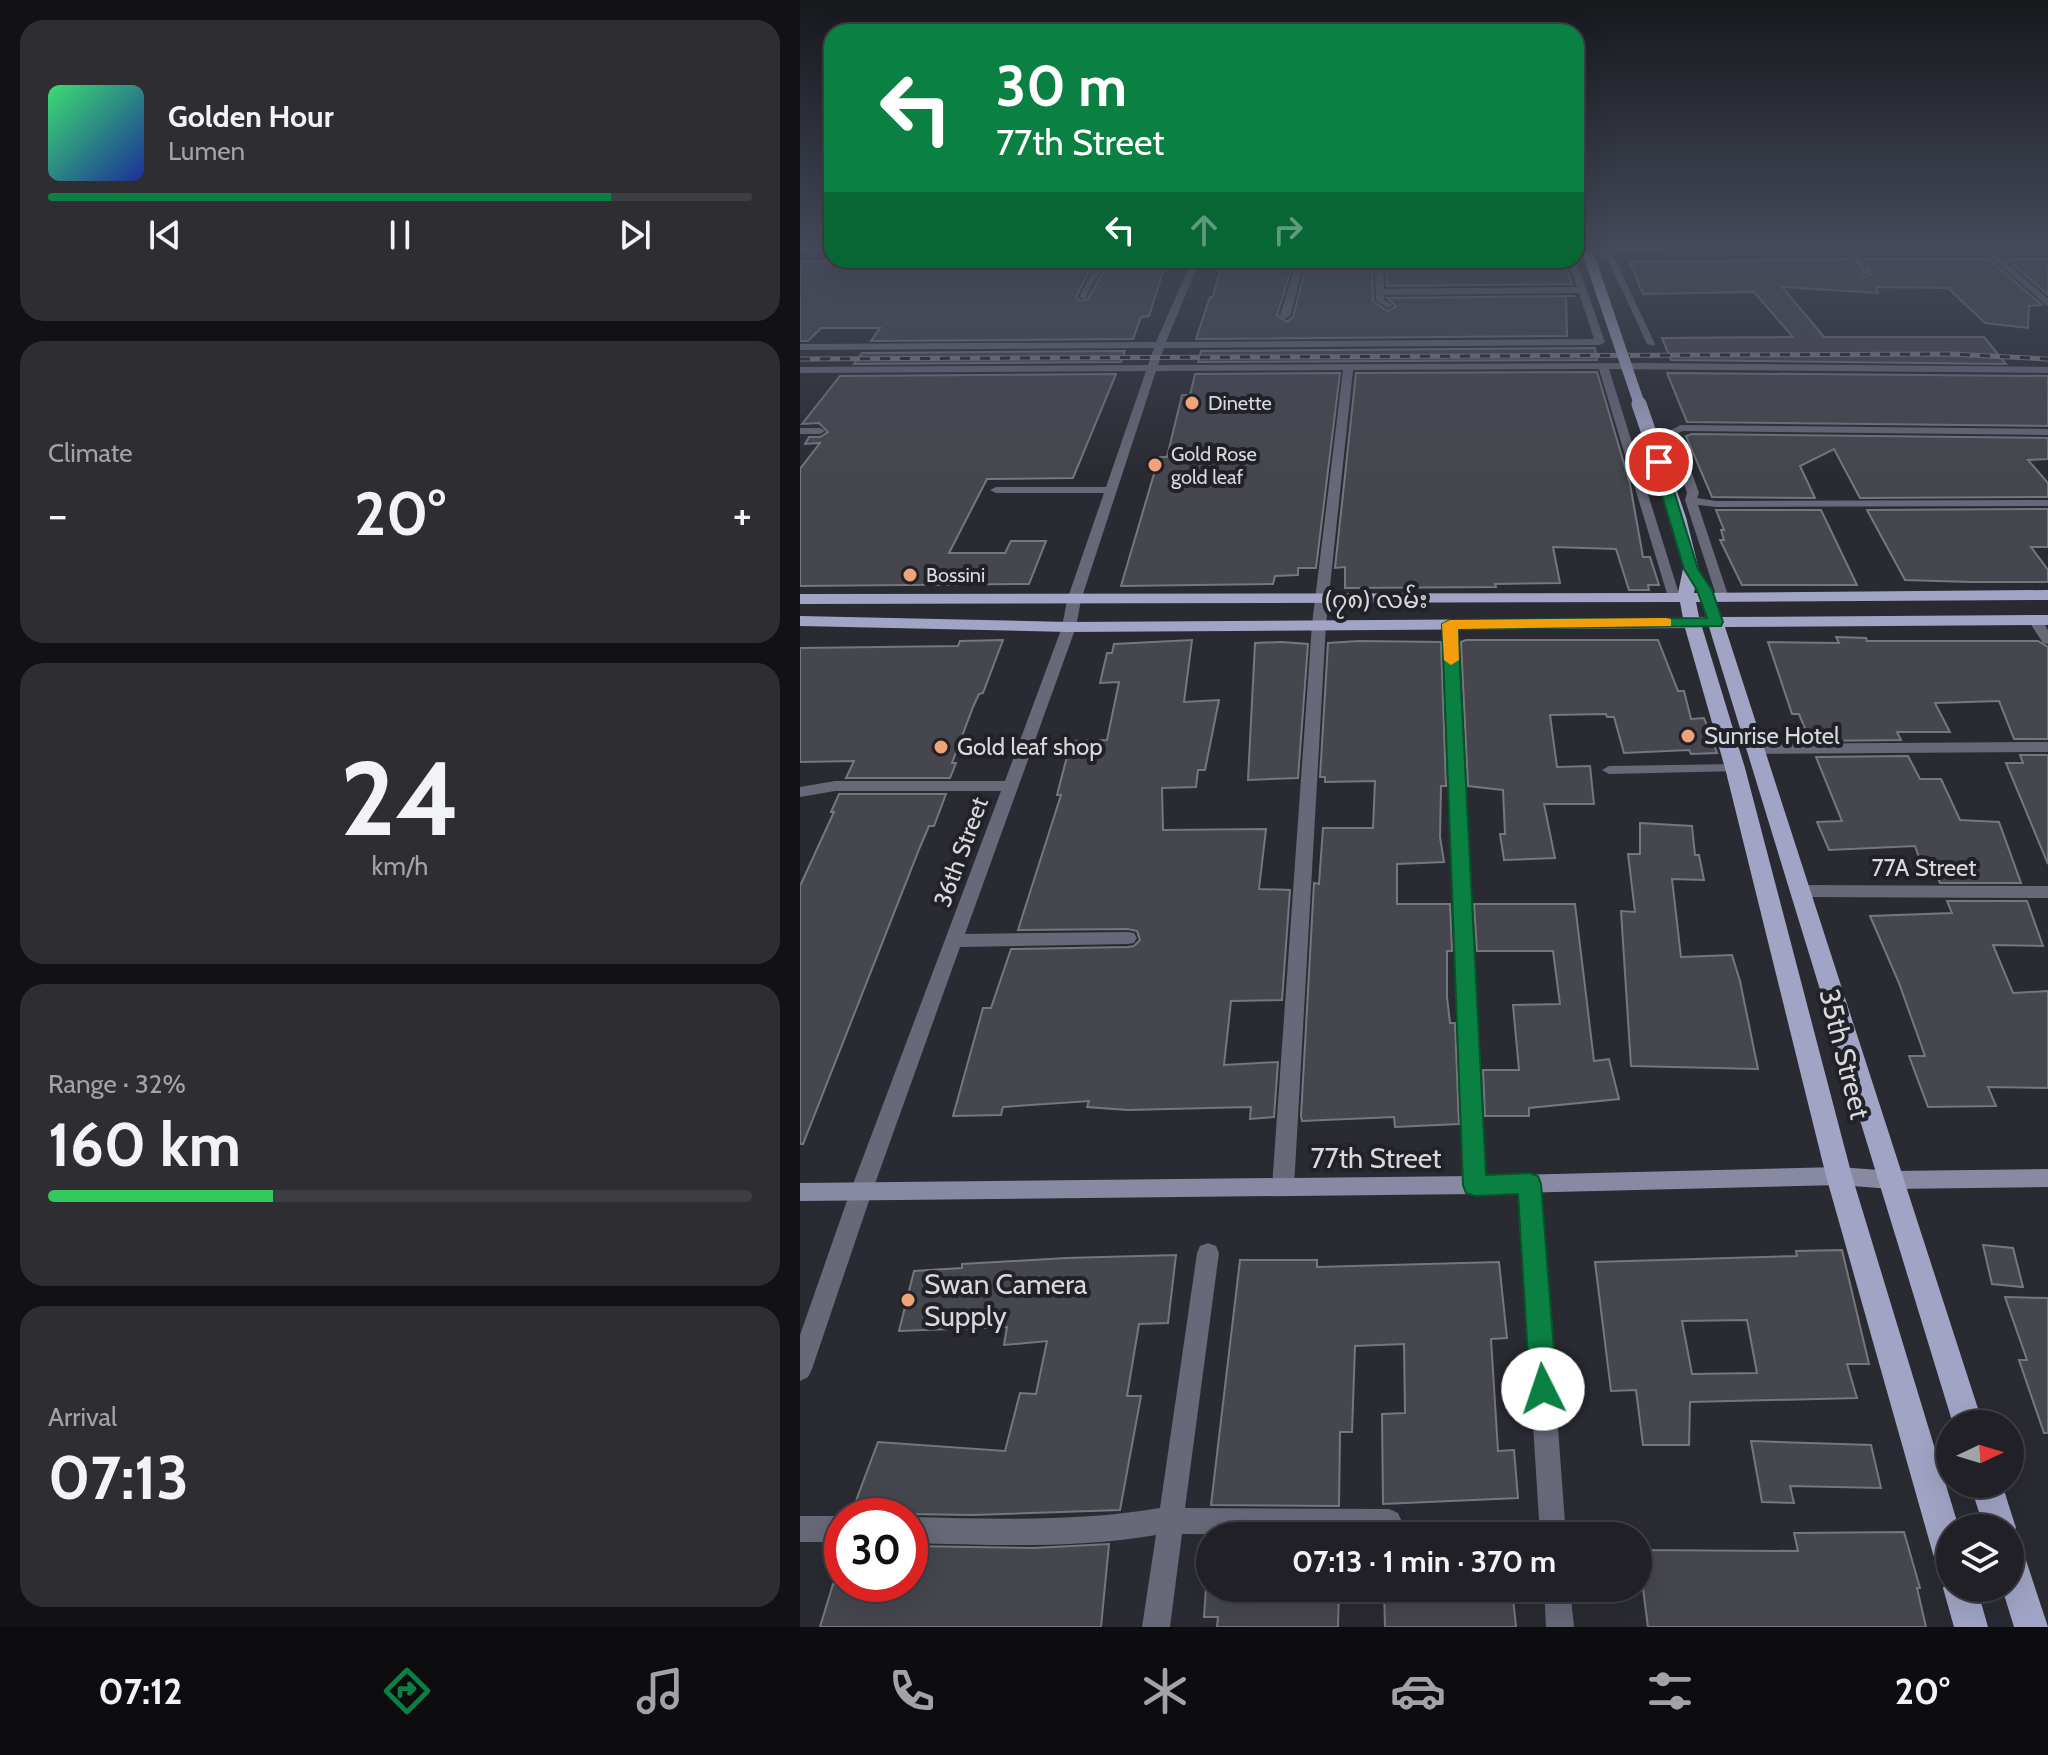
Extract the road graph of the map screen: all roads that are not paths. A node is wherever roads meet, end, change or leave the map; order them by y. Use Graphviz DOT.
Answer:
graph roads {
  1 [pos="1170,322"];
  2 [pos="1593,322"];
  3 [pos="1610,322"];
  4 [pos="1641,322"];
  5 [pos="1651,344"];
  6 [pos="800,347"];
  7 [pos="1159,347"];
  8 [pos="1603,366"];
  9 [pos="1153,368"];
  10 [pos="1348,368"];
  11 [pos="800,370"];
  12 [pos="2048,370"];
  13 [pos="800,431"];
  14 [pos="820,431"];
  15 [pos="2048,432"];
  16 [pos="996,490"];
  17 [pos="1111,490"];
  18 [pos="1691,500"];
  19 [pos="2048,503"];
  20 [pos="1691,569"];
  21 [pos="2048,595"];
  22 [pos="1715,598"];
  23 [pos="800,599"];
  24 [pos="1074,600"];
  25 [pos="1321,600"];
  26 [pos="1692,610"];
  27 [pos="2042,620"];
  28 [pos="800,621"];
  29 [pos="1319,624"];
  30 [pos="1450,624"];
  31 [pos="1069,627"];
  32 [pos="2048,640"];
  33 [pos="2048,747"];
  34 [pos="1754,749"];
  35 [pos="1735,768"];
  36 [pos="1609,770"];
  37 [pos="1011,786"];
  38 [pos="800,792"];
  39 [pos="1800,891"];
  40 [pos="2048,892"];
  41 [pos="1128,938"];
  42 [pos="954,941"];
  43 [pos="1839,1176"];
  44 [pos="2048,1178"];
  45 [pos="1892,1180"];
  46 [pos="1529,1184"];
  47 [pos="1475,1185"];
  48 [pos="1283,1187"];
  49 [pos="800,1192"];
  50 [pos="861,1192"];
  51 [pos="1208,1253"];
  52 [pos="800,1369"];
  53 [pos="1964,1410"];
  54 [pos="1938,1514"];
  55 [pos="1171,1521"];
  56 [pos="1389,1522"];
  57 [pos="1552,1522"];
  58 [pos="800,1529"];
  59 [pos="824,1529"];
  60 [pos="928,1530"];
  61 [pos="1558,1602"];
  62 [pos="1964,1602"];
  63 [pos="2023,1602"];
  64 [pos="1156,1627"];
  65 [pos="1560,1627"];
  66 [pos="1971,1627"];
  67 [pos="2031,1627"];
  1 -- 7 [label="street, 36th Street"];
  2 -- 7 [label="street"];
  3 -- 20 [label="main road, 35th Street, bridge"];
  4 -- 5 [label="lane"];
  6 -- 7 [label="street"];
  7 -- 9 [label="street, 36th Street"];
  8 -- 10 [label="street"];
  8 -- 12 [label="street"];
  8 -- 26 [label="street"];
  9 -- 10 [label="street"];
  9 -- 11 [label="street"];
  9 -- 17 [label="street, 36th Street"];
  10 -- 25 [label="street"];
  13 -- 14 [label="street"];
  15 -- 18 [label="street"];
  16 -- 17 [label="street"];
  17 -- 24 [label="street, 36th Street"];
  18 -- 19 [label="street"];
  18 -- 22 [label="street"];
  20 -- 22 [label="main road, 35th Street"];
  20 -- 26 [label="main road, 35th Street"];
  21 -- 22 [label="main road, (၇၈) လမ်း"];
  22 -- 26 [label="main road, 35th Street"];
  22 -- 26 [label="main road, (၇၈) လမ်း"];
  23 -- 24 [label="main road, (၇၈) လမ်း"];
  24 -- 25 [label="main road, (၇၈) လမ်း"];
  24 -- 31 [label="street, 36th Street"];
  25 -- 26 [label="main road, (၇၈) လမ်း"];
  25 -- 29 [label="street"];
  26 -- 27 [label="main road, (၇၈) လမ်း"];
  26 -- 30 [label="main road, (၇၈) လမ်း"];
  26 -- 34 [label="main road, 35th Street"];
  26 -- 35 [label="main road, 35th Street"];
  27 -- 32 [label="street"];
  28 -- 31 [label="main road, (၇၈) လမ်း"];
  29 -- 30 [label="main road, (၇၈) လမ်း"];
  29 -- 31 [label="main road, (၇၈) လမ်း"];
  29 -- 48 [label="street"];
  30 -- 47 [label="street"];
  31 -- 37 [label="street, 36th Street"];
  33 -- 34 [label="street"];
  34 -- 39 [label="main road, 35th Street"];
  35 -- 36 [label="lane"];
  35 -- 43 [label="main road, 35th Street"];
  37 -- 38 [label="street"];
  37 -- 42 [label="street, 36th Street"];
  39 -- 40 [label="street, 77A Street"];
  39 -- 45 [label="main road, 35th Street"];
  41 -- 42 [label="street"];
  42 -- 50 [label="street, 36th Street"];
  43 -- 45 [label="street, 77th Street"];
  43 -- 46 [label="street, 77th Street"];
  43 -- 54 [label="main road, 35th Street"];
  44 -- 45 [label="street, 77th Street"];
  45 -- 53 [label="main road, 35th Street"];
  46 -- 47 [label="street, 77th Street"];
  46 -- 57 [label="street"];
  47 -- 48 [label="street, 77th Street"];
  48 -- 50 [label="street, 77th Street"];
  49 -- 50 [label="street, 77th Street"];
  50 -- 52 [label="street, 36th Street"];
  51 -- 55 [label="street"];
  55 -- 56 [label="street"];
  55 -- 60 [label="street"];
  55 -- 64 [label="street"];
  58 -- 59 [label="street"];
  61 -- 65 [label="street"];
  62 -- 66 [label="main road"];
  63 -- 67 [label="main road"];
}
